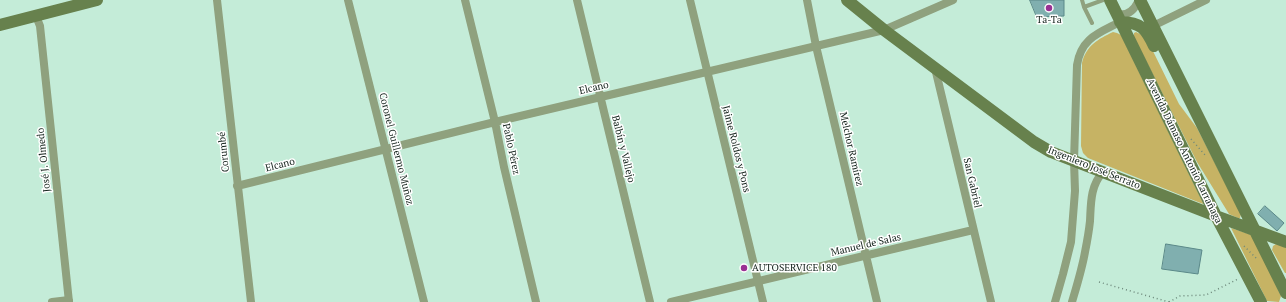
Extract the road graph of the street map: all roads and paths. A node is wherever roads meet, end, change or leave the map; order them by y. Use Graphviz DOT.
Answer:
graph roads {
  1 [pos="97,0"];
  2 [pos="217,0"];
  3 [pos="348,0"];
  4 [pos="464,0"];
  5 [pos="577,0"];
  6 [pos="690,0"];
  7 [pos="807,0"];
  8 [pos="847,0"];
  9 [pos="952,0"];
  10 [pos="1082,0"];
  11 [pos="1103,0"];
  12 [pos="1110,0"];
  13 [pos="1140,0"];
  14 [pos="1206,0"];
  15 [pos="1084,7"];
  16 [pos="36,16"];
  17 [pos="1118,18"];
  18 [pos="1092,23"];
  19 [pos="0,25"];
  20 [pos="1153,26"];
  21 [pos="884,30"];
  22 [pos="816,46"];
  23 [pos="935,68"];
  24 [pos="707,72"];
  25 [pos="601,97"];
  26 [pos="1190,101"];
  27 [pos="495,122"];
  28 [pos="1189,137"];
  29 [pos="386,149"];
  30 [pos="1205,155"];
  31 [pos="1074,161"];
  32 [pos="1103,172"];
  33 [pos="237,186"];
  34 [pos="1216,216"];
  35 [pos="973,230"];
  36 [pos="1255,231"];
  37 [pos="1286,242"];
  38 [pos="1243,243"];
  39 [pos="865,256"];
  40 [pos="1260,263"];
  41 [pos="1247,274"];
  42 [pos="757,282"];
  43 [pos="1099,282"];
  44 [pos="1286,293"];
  45 [pos="69,301"];
  46 [pos="52,302"];
  47 [pos="251,302"];
  48 [pos="424,302"];
  49 [pos="536,302"];
  50 [pos="650,302"];
  51 [pos="671,302"];
  52 [pos="763,302"];
  53 [pos="877,302"];
  54 [pos="991,302"];
  55 [pos="1055,302"];
  56 [pos="1072,302"];
  57 [pos="1169,302"];
  58 [pos="1260,302"];
  1 -- 16 [label="street"];
  2 -- 33 [label="street, Corumbé"];
  3 -- 29 [label="street, Coronel Guillermo Muñoz"];
  4 -- 27 [label="street, Pablo Pérez"];
  5 -- 25 [label="street, Balbín y Vallejo"];
  6 -- 24 [label="street, Jaime Roldos y Pons"];
  7 -- 22 [label="street, Melchor Ramírez"];
  8 -- 21 [label="street, Ingeniero José Serrato"];
  9 -- 21 [label="street, Elcano"];
  10 -- 15 [label="lane"];
  11 -- 15 [label="lane"];
  12 -- 17 [label="street, Avenida Dámaso Antonio Larrañaga"];
  13 -- 17 [label="street"];
  13 -- 20 [label="street"];
  14 -- 20 [label="street"];
  15 -- 18 [label="lane"];
  16 -- 19 [label="street"];
  16 -- 45 [label="street, José J. Olmedo"];
  17 -- 26 [label="street"];
  17 -- 31 [label="street"];
  17 -- 34 [label="street, Avenida Dámaso Antonio Larrañaga"];
  20 -- 26 [label="street"];
  21 -- 22 [label="street, Elcano"];
  21 -- 23 [label="street, Ingeniero José Serrato"];
  22 -- 24 [label="street, Elcano"];
  22 -- 39 [label="street, Melchor Ramírez"];
  23 -- 31 [label="street, Ingeniero José Serrato"];
  23 -- 35 [label="street, San Gabriel"];
  24 -- 25 [label="street, Elcano"];
  24 -- 42 [label="street, Jaime Roldos y Pons"];
  25 -- 27 [label="street, Elcano"];
  25 -- 50 [label="street, Balbín y Vallejo"];
  26 -- 36 [label="street"];
  27 -- 29 [label="street, Elcano"];
  27 -- 49 [label="street, Pablo Pérez"];
  28 -- 30 [label="path"];
  29 -- 33 [label="street, Elcano"];
  29 -- 48 [label="street, Coronel Guillermo Muñoz"];
  31 -- 32 [label="street, Ingeniero José Serrato"];
  31 -- 55 [label="street"];
  32 -- 34 [label="street, Ingeniero José Serrato"];
  32 -- 56 [label="street"];
  33 -- 47 [label="street, Corumbé"];
  34 -- 36 [label="street, Ingeniero José Serrato"];
  34 -- 41 [label="street, Avenida Dámaso Antonio Larrañaga"];
  35 -- 39 [label="street, Manuel de Salas"];
  35 -- 54 [label="street, San Gabriel"];
  36 -- 37 [label="street, Ingeniero José Serrato"];
  36 -- 44 [label="street"];
  38 -- 40 [label="path"];
  39 -- 42 [label="street, Manuel de Salas"];
  39 -- 53 [label="street, Melchor Ramírez"];
  41 -- 57 [label="path"];
  41 -- 58 [label="street, Avenida Dámaso Antonio Larrañaga"];
  42 -- 51 [label="street, Manuel de Salas"];
  42 -- 52 [label="street, Jaime Roldos y Pons"];
  43 -- 57 [label="path"];
  45 -- 46 [label="street"];
}
